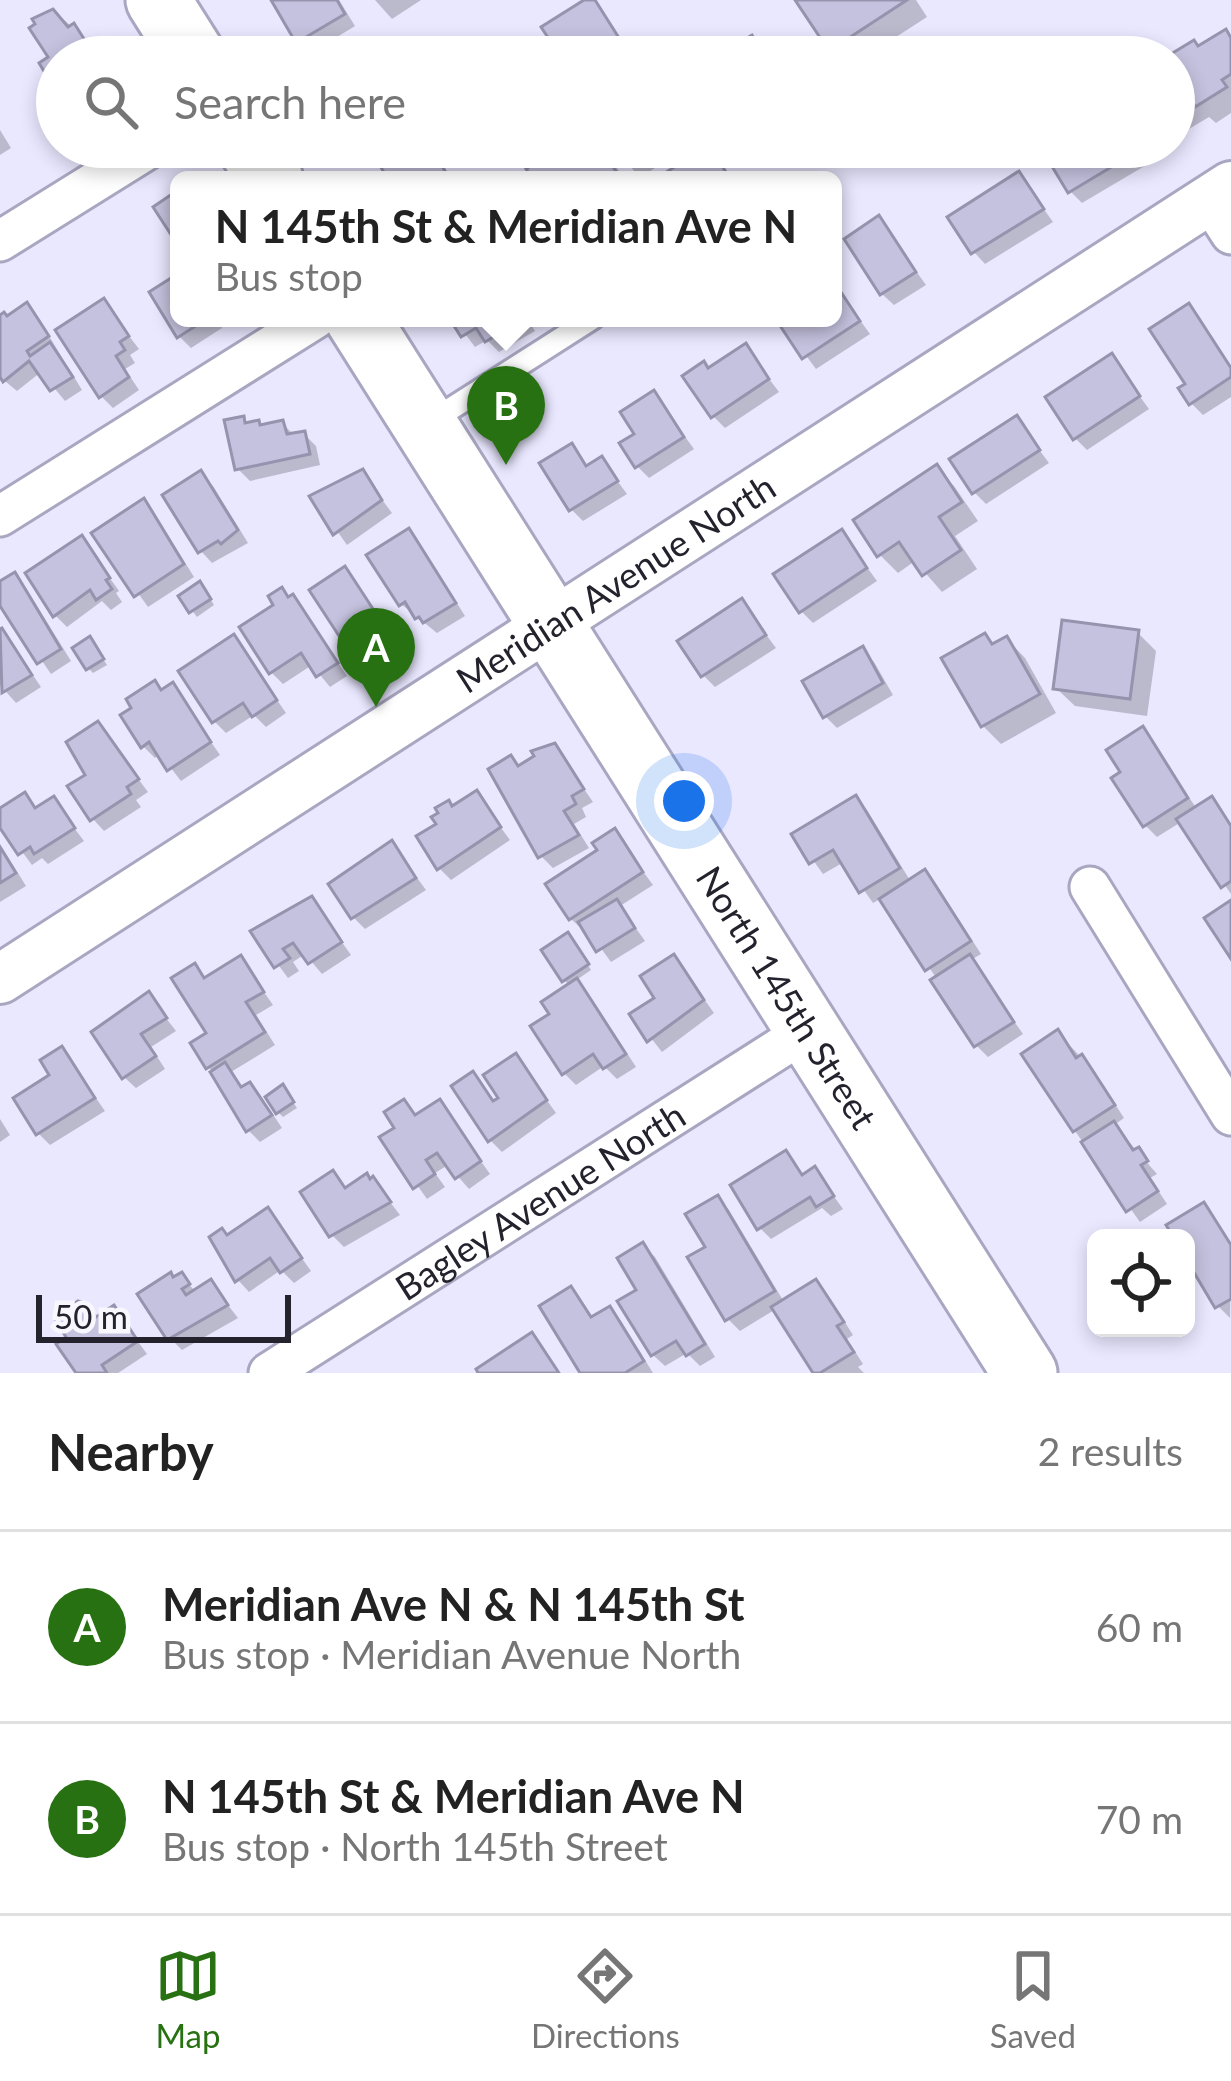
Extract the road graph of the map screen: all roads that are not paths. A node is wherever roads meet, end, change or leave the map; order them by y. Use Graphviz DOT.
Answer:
graph roads {
  1 [pos="158,0"];
  2 [pos="181,36"];
  3 [pos="117,168"];
  4 [pos="1224,207"];
  5 [pos="0,241"];
  6 [pos="302,327"];
  7 [pos="363,327"];
  8 [pos="579,327"];
  9 [pos="424,426"];
  10 [pos="0,516"];
  11 [pos="549,626"];
  12 [pos="1090,887"];
  13 [pos="0,979"];
  14 [pos="808,1030"];
  15 [pos="1231,1115"];
  16 [pos="269,1373"];
  17 [pos="1024,1373"];
  1 -- 2 [label="main road"];
  3 -- 5 [label="street"];
  4 -- 11 [label="street, Meridian Avenue North"];
  6 -- 10 [label="street"];
  7 -- 9 [label="main road, North 145th Street"];
  8 -- 9 [label="lane"];
  9 -- 11 [label="main road, North 145th Street"];
  11 -- 13 [label="street, Meridian Avenue North"];
  11 -- 14 [label="main road, North 145th Street"];
  12 -- 15 [label="street"];
  14 -- 16 [label="street, Bagley Avenue North"];
  14 -- 17 [label="main road, North 145th Street"];
}
